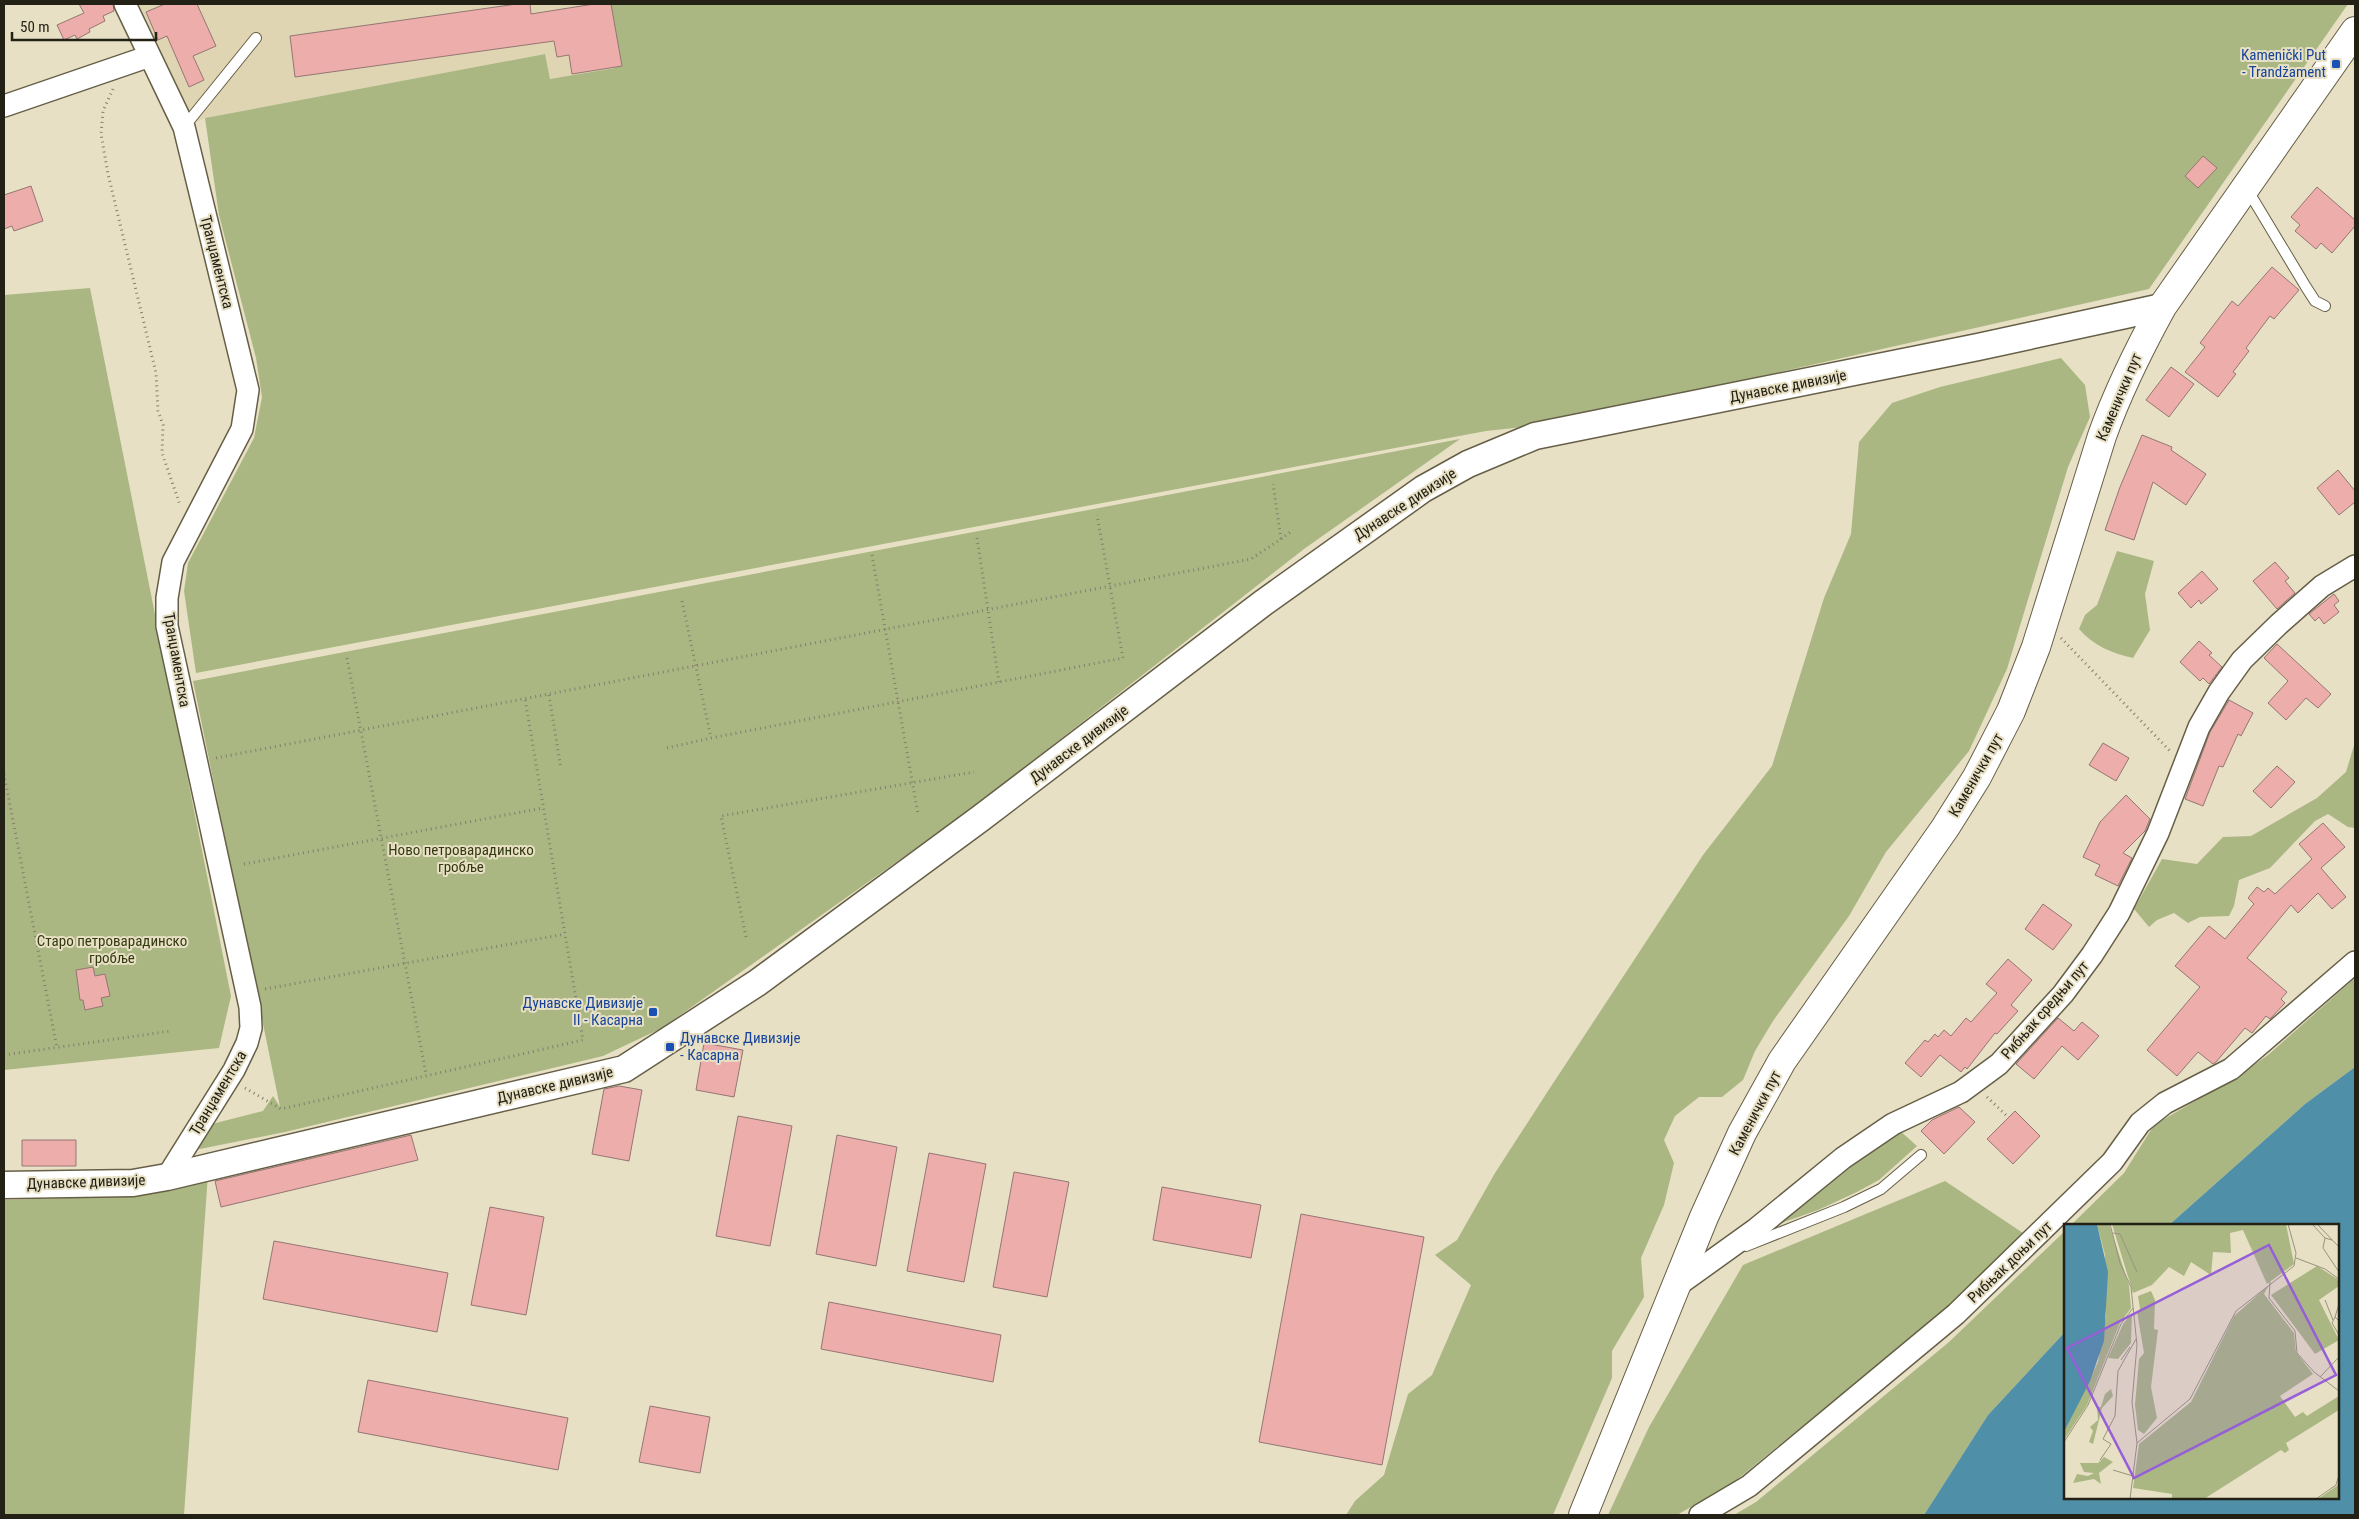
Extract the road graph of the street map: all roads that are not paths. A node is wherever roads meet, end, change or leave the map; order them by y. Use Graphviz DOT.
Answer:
graph roads {
  1 [pos="125,4"];
  2 [pos="2355,31"];
  3 [pos="256,38"];
  4 [pos="150,56"];
  5 [pos="4,106"];
  6 [pos="184,127"];
  7 [pos="2246,186"];
  8 [pos="2325,306"];
  9 [pos="2162,307"];
  10 [pos="2355,566"];
  11 [pos="2355,962"];
  12 [pos="1921,1155"];
  13 [pos="167,1177"];
  14 [pos="4,1185"];
  15 [pos="1720,1256"];
  16 [pos="1678,1285"];
  17 [pos="1583,1515"];
  18 [pos="1700,1515"];
  1 -- 4 [label="street, Транџаментска"];
  2 -- 7 [label="main road, Каменички пут"];
  3 -- 6 [label="lane"];
  4 -- 5 [label="street"];
  4 -- 6 [label="street, Транџаментска"];
  6 -- 13 [label="street, Транџаментска"];
  7 -- 8 [label="lane"];
  7 -- 9 [label="main road, Каменички пут"];
  9 -- 13 [label="street, Дунавске дивизије"];
  9 -- 16 [label="main road, Каменички пут"];
  10 -- 15 [label="street, Рибњак средњи пут"];
  11 -- 18 [label="street, Рибњак доњи пут"];
  12 -- 15 [label="lane"];
  13 -- 14 [label="street, Дунавске дивизије"];
  15 -- 16 [label="street, Рибњак средњи пут"];
  16 -- 17 [label="main road, Каменички пут"];
}
